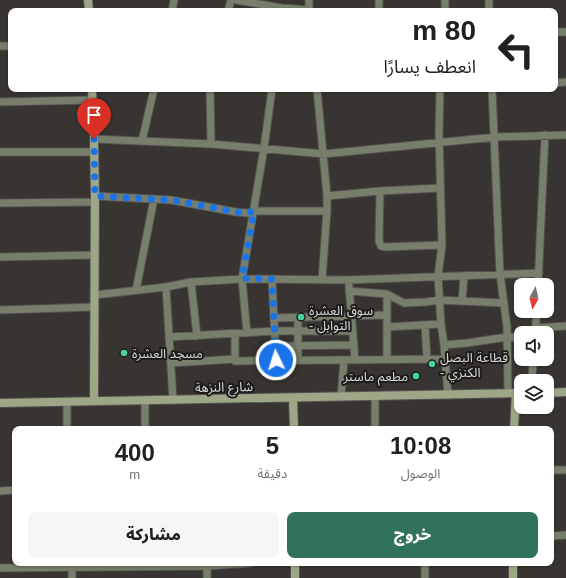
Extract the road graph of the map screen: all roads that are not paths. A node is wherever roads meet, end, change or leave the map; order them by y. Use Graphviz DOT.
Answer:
graph roads {
  1 [pos="236,0"];
  2 [pos="277,8"];
  3 [pos="92,92"];
  4 [pos="153,92"];
  5 [pos="210,92"];
  6 [pos="272,92"];
  7 [pos="317,92"];
  8 [pos="440,92"];
  9 [pos="492,92"];
  10 [pos="92,100"];
  11 [pos="0,102"];
  12 [pos="545,135"];
  13 [pos="566,135"];
  14 [pos="495,137"];
  15 [pos="94,139"];
  16 [pos="142,141"];
  17 [pos="439,142"];
  18 [pos="211,144"];
  19 [pos="264,148"];
  20 [pos="0,152"];
  21 [pos="94,152"];
  22 [pos="324,154"];
  23 [pos="440,188"];
  24 [pos="380,191"];
  25 [pos="327,196"];
  26 [pos="95,199"];
  27 [pos="154,199"];
  28 [pos="0,203"];
  29 [pos="254,211"];
  30 [pos="327,211"];
  31 [pos="442,245"];
  32 [pos="94,255"];
  33 [pos="0,257"];
  34 [pos="539,273"];
  35 [pos="500,274"];
  36 [pos="438,276"];
  37 [pos="464,276"];
  38 [pos="242,278"];
  39 [pos="539,278"];
  40 [pos="272,279"];
  41 [pos="322,280"];
  42 [pos="348,280"];
  43 [pos="191,282"];
  44 [pos="166,287"];
  45 [pos="136,290"];
  46 [pos="349,290"];
  47 [pos="387,294"];
  48 [pos="95,295"];
  49 [pos="439,300"];
  50 [pos="462,301"];
  51 [pos="504,303"];
  52 [pos="94,307"];
  53 [pos="0,310"];
  54 [pos="387,315"];
  55 [pos="351,316"];
  56 [pos="298,317"];
  57 [pos="274,318"];
  58 [pos="441,324"];
  59 [pos="425,325"];
  60 [pos="387,326"];
  61 [pos="566,326"];
  62 [pos="554,328"];
  63 [pos="275,331"];
  64 [pos="298,331"];
  65 [pos="353,331"];
  66 [pos="247,333"];
  67 [pos="235,334"];
  68 [pos="197,336"];
  69 [pos="169,337"];
  70 [pos="507,337"];
  71 [pos="514,338"];
  72 [pos="354,345"];
  73 [pos="444,345"];
  74 [pos="276,346"];
  75 [pos="298,346"];
  76 [pos="235,359"];
  77 [pos="387,359"];
  78 [pos="427,359"];
  79 [pos="445,359"];
  80 [pos="276,360"];
  81 [pos="298,360"];
  82 [pos="344,360"];
  83 [pos="355,360"];
  84 [pos="171,363"];
  85 [pos="514,386"];
  86 [pos="566,392"];
  87 [pos="514,393"];
  88 [pos="554,393"];
  89 [pos="448,394"];
  90 [pos="375,396"];
  91 [pos="341,397"];
  92 [pos="293,398"];
  93 [pos="145,400"];
  94 [pos="173,400"];
  95 [pos="67,402"];
  96 [pos="94,402"];
  97 [pos="0,403"];
  98 [pos="514,414"];
  99 [pos="67,426"];
  100 [pos="145,426"];
  101 [pos="294,426"];
  102 [pos="375,426"];
  103 [pos="514,426"];
  104 [pos="554,470"];
  105 [pos="566,470"];
  106 [pos="12,490"];
  107 [pos="0,491"];
  108 [pos="566,535"];
  109 [pos="554,536"];
  110 [pos="48,566"];
  111 [pos="72,566"];
  112 [pos="207,566"];
  113 [pos="295,566"];
  114 [pos="425,566"];
  115 [pos="513,566"];
  116 [pos="0,568"];
  117 [pos="72,578"];
  118 [pos="207,578"];
  119 [pos="295,578"];
  120 [pos="425,578"];
  121 [pos="513,578"];
  1 -- 2 [label="street"];
  3 -- 10 [label="street"];
  4 -- 16 [label="street"];
  5 -- 18 [label="street"];
  6 -- 19 [label="street"];
  7 -- 22 [label="street"];
  8 -- 17 [label="street"];
  9 -- 14 [label="street"];
  10 -- 11 [label="street"];
  10 -- 15 [label="street"];
  12 -- 13 [label="street"];
  12 -- 14 [label="street"];
  12 -- 34 [label="street"];
  14 -- 17 [label="street"];
  14 -- 35 [label="street"];
  15 -- 16 [label="street"];
  15 -- 21 [label="street"];
  16 -- 18 [label="street"];
  17 -- 22 [label="street"];
  17 -- 23 [label="street"];
  18 -- 19 [label="street"];
  19 -- 22 [label="street"];
  19 -- 29 [label="street"];
  20 -- 21 [label="street"];
  21 -- 26 [label="street"];
  22 -- 25 [label="street"];
  23 -- 24 [label="street"];
  23 -- 31 [label="street"];
  24 -- 25 [label="street"];
  24 -- 31 [label="street"];
  25 -- 30 [label="street"];
  26 -- 27 [label="street"];
  26 -- 28 [label="street"];
  26 -- 32 [label="street"];
  27 -- 29 [label="street"];
  27 -- 45 [label="street"];
  29 -- 30 [label="street"];
  29 -- 38 [label="street"];
  30 -- 41 [label="street"];
  31 -- 36 [label="street"];
  32 -- 33 [label="street"];
  32 -- 48 [label="street"];
  34 -- 35 [label="street"];
  34 -- 39 [label="street"];
  35 -- 37 [label="street"];
  35 -- 51 [label="street"];
  36 -- 37 [label="street"];
  36 -- 42 [label="street"];
  36 -- 49 [label="street"];
  37 -- 50 [label="street"];
  38 -- 40 [label="street"];
  38 -- 43 [label="street"];
  38 -- 66 [label="street"];
  40 -- 41 [label="street"];
  40 -- 57 [label="street"];
  41 -- 42 [label="street"];
  42 -- 46 [label="street"];
  43 -- 44 [label="street"];
  43 -- 68 [label="street"];
  44 -- 45 [label="street"];
  44 -- 69 [label="street"];
  45 -- 48 [label="street"];
  46 -- 47 [label="street"];
  46 -- 55 [label="street"];
  47 -- 49 [label="street"];
  47 -- 54 [label="street"];
  48 -- 52 [label="street"];
  49 -- 50 [label="street"];
  49 -- 58 [label="street"];
  50 -- 51 [label="street"];
  51 -- 70 [label="street"];
  52 -- 53 [label="street"];
  52 -- 96 [label="street"];
  54 -- 55 [label="street"];
  54 -- 60 [label="street"];
  55 -- 56 [label="street"];
  55 -- 65 [label="street"];
  56 -- 57 [label="street"];
  56 -- 64 [label="street"];
  57 -- 63 [label="street"];
  58 -- 59 [label="street"];
  58 -- 73 [label="street"];
  59 -- 60 [label="street"];
  59 -- 78 [label="street"];
  60 -- 77 [label="street"];
  61 -- 62 [label="street"];
  63 -- 64 [label="street"];
  63 -- 66 [label="street"];
  63 -- 74 [label="street"];
  64 -- 65 [label="street"];
  64 -- 75 [label="street"];
  65 -- 72 [label="street"];
  66 -- 67 [label="street"];
  67 -- 68 [label="street"];
  67 -- 76 [label="street"];
  68 -- 69 [label="street"];
  69 -- 84 [label="street"];
  70 -- 71 [label="street"];
  70 -- 73 [label="street"];
  70 -- 85 [label="street"];
  72 -- 75 [label="street"];
  72 -- 83 [label="street"];
  73 -- 79 [label="street"];
  74 -- 75 [label="street"];
  74 -- 80 [label="street"];
  75 -- 81 [label="street"];
  76 -- 80 [label="street"];
  76 -- 84 [label="street"];
  77 -- 78 [label="street"];
  77 -- 83 [label="street"];
  78 -- 79 [label="street"];
  79 -- 89 [label="street"];
  80 -- 81 [label="street"];
  81 -- 82 [label="street"];
  82 -- 83 [label="street"];
  82 -- 91 [label="street"];
  84 -- 94 [label="street"];
  86 -- 88 [label="street"];
  87 -- 89 [label="street, شارع النزهة"];
  89 -- 90 [label="street, شارع النزهة"];
  90 -- 91 [label="street, شارع النزهة"];
  90 -- 102 [label="street"];
  91 -- 92 [label="street, شارع النزهة"];
  92 -- 94 [label="street, شارع النزهة"];
  92 -- 101 [label="street"];
  93 -- 94 [label="street, شارع النزهة"];
  93 -- 96 [label="street, شارع النزهة"];
  93 -- 100 [label="street"];
  95 -- 96 [label="street, شارع النزهة"];
  95 -- 97 [label="street, شارع النزهة"];
  95 -- 99 [label="street"];
  98 -- 103 [label="street"];
  104 -- 105 [label="street"];
  106 -- 107 [label="street"];
  108 -- 109 [label="street"];
  110 -- 116 [label="street"];
  111 -- 117 [label="street"];
  112 -- 118 [label="street"];
  113 -- 119 [label="street"];
  114 -- 120 [label="street"];
  115 -- 121 [label="street"];
}
